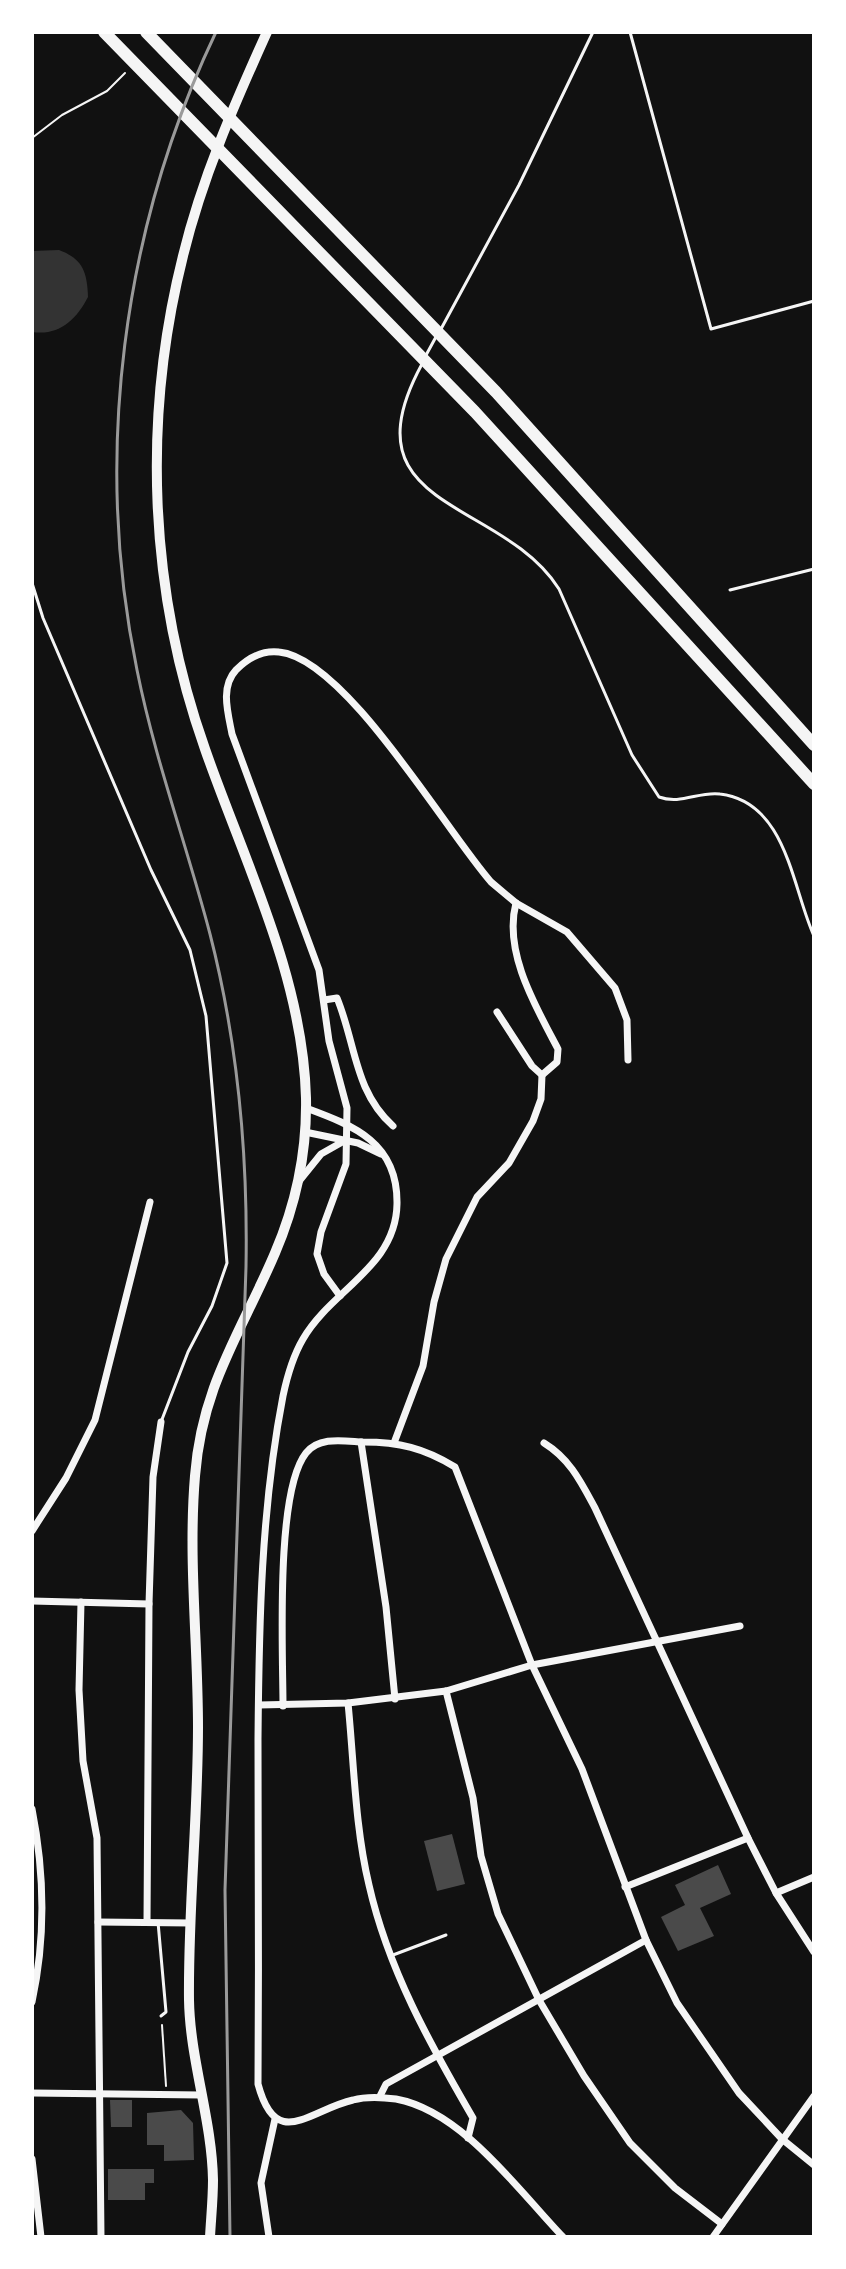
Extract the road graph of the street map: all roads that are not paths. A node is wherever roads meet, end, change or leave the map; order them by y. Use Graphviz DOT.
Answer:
graph roads {
  1 [pos="104,32"];
  2 [pos="146,32"];
  3 [pos="267,32"];
  4 [pos="593,32"];
  5 [pos="630,32"];
  6 [pos="814,301"];
  7 [pos="814,569"];
  8 [pos="32,583"];
  9 [pos="730,590"];
  10 [pos="814,745"];
  11 [pos="814,784"];
  12 [pos="516,903"];
  13 [pos="814,936"];
  14 [pos="324,1000"];
  15 [pos="497,1012"];
  16 [pos="628,1060"];
  17 [pos="542,1075"];
  18 [pos="306,1108"];
  19 [pos="393,1126"];
  20 [pos="305,1132"];
  21 [pos="346,1140"];
  22 [pos="383,1155"];
  23 [pos="298,1182"];
  24 [pos="150,1202"];
  25 [pos="340,1296"];
  26 [pos="161,1422"];
  27 [pos="361,1442"];
  28 [pos="394,1443"];
  29 [pos="544,1443"];
  30 [pos="32,1531"];
  31 [pos="32,1601"];
  32 [pos="81,1602"];
  33 [pos="149,1604"];
  34 [pos="740,1626"];
  35 [pos="656,1643"];
  36 [pos="532,1665"];
  37 [pos="446,1691"];
  38 [pos="395,1699"];
  39 [pos="348,1703"];
  40 [pos="259,1705"];
  41 [pos="283,1706"];
  42 [pos="32,1809"];
  43 [pos="748,1838"];
  44 [pos="814,1877"];
  45 [pos="625,1887"];
  46 [pos="776,1893"];
  47 [pos="98,1922"];
  48 [pos="147,1922"];
  49 [pos="158,1922"];
  50 [pos="191,1923"];
  51 [pos="446,1935"];
  52 [pos="646,1940"];
  53 [pos="814,1952"];
  54 [pos="391,1956"];
  55 [pos="539,2000"];
  56 [pos="32,2002"];
  57 [pos="161,2016"];
  58 [pos="437,2056"];
  59 [pos="100,2092"];
  60 [pos="32,2093"];
  61 [pos="201,2095"];
  62 [pos="380,2096"];
  63 [pos="814,2096"];
  64 [pos="275,2119"];
  65 [pos="468,2138"];
  66 [pos="782,2139"];
  67 [pos="32,2159"];
  68 [pos="814,2165"];
  69 [pos="722,2224"];
  70 [pos="41,2237"];
  71 [pos="101,2237"];
  72 [pos="210,2237"];
  73 [pos="269,2237"];
  74 [pos="563,2237"];
  75 [pos="713,2237"];
  1 -- 11 [label="highway"];
  2 -- 10 [label="highway"];
  3 -- 18 [label="main road"];
  4 -- 13 [label="lane"];
  5 -- 6 [label="lane"];
  7 -- 9 [label="lane"];
  8 -- 26 [label="lane"];
  12 -- 14 [label="street"];
  12 -- 16 [label="street"];
  12 -- 17 [label="street"];
  14 -- 19 [label="street"];
  14 -- 25 [label="street"];
  15 -- 17 [label="street"];
  17 -- 28 [label="street"];
  18 -- 20 [label="main road"];
  18 -- 22 [label="street"];
  20 -- 21 [label="street"];
  20 -- 23 [label="main road"];
  21 -- 22 [label="street"];
  21 -- 23 [label="street"];
  22 -- 25 [label="street"];
  23 -- 50 [label="main road"];
  24 -- 30 [label="street"];
  25 -- 40 [label="street"];
  26 -- 33 [label="street"];
  27 -- 28 [label="street"];
  27 -- 38 [label="street"];
  27 -- 41 [label="street"];
  28 -- 36 [label="street"];
  29 -- 35 [label="street"];
  31 -- 32 [label="street"];
  32 -- 33 [label="street"];
  32 -- 47 [label="street"];
  33 -- 48 [label="street"];
  34 -- 35 [label="street"];
  35 -- 36 [label="street"];
  35 -- 43 [label="street"];
  36 -- 37 [label="street"];
  36 -- 45 [label="street"];
  37 -- 38 [label="street"];
  37 -- 55 [label="street"];
  38 -- 39 [label="street"];
  39 -- 41 [label="street"];
  39 -- 54 [label="street"];
  40 -- 41 [label="street"];
  40 -- 64 [label="street"];
  42 -- 56 [label="street"];
  43 -- 45 [label="street"];
  43 -- 46 [label="street"];
  44 -- 46 [label="street"];
  45 -- 52 [label="street"];
  46 -- 53 [label="street"];
  47 -- 48 [label="street"];
  47 -- 59 [label="street"];
  48 -- 49 [label="street"];
  49 -- 50 [label="street"];
  49 -- 57 [label="lane"];
  50 -- 61 [label="main road"];
  51 -- 54 [label="lane"];
  52 -- 55 [label="street"];
  52 -- 66 [label="street"];
  54 -- 58 [label="street"];
  55 -- 58 [label="street"];
  55 -- 69 [label="street"];
  58 -- 62 [label="street"];
  58 -- 65 [label="street"];
  59 -- 60 [label="street"];
  59 -- 61 [label="street"];
  59 -- 71 [label="street"];
  61 -- 72 [label="main road"];
  62 -- 64 [label="street"];
  62 -- 65 [label="street"];
  63 -- 66 [label="street"];
  64 -- 73 [label="street"];
  65 -- 74 [label="street"];
  66 -- 68 [label="street"];
  66 -- 69 [label="street"];
  67 -- 70 [label="street"];
  69 -- 75 [label="street"];
}
